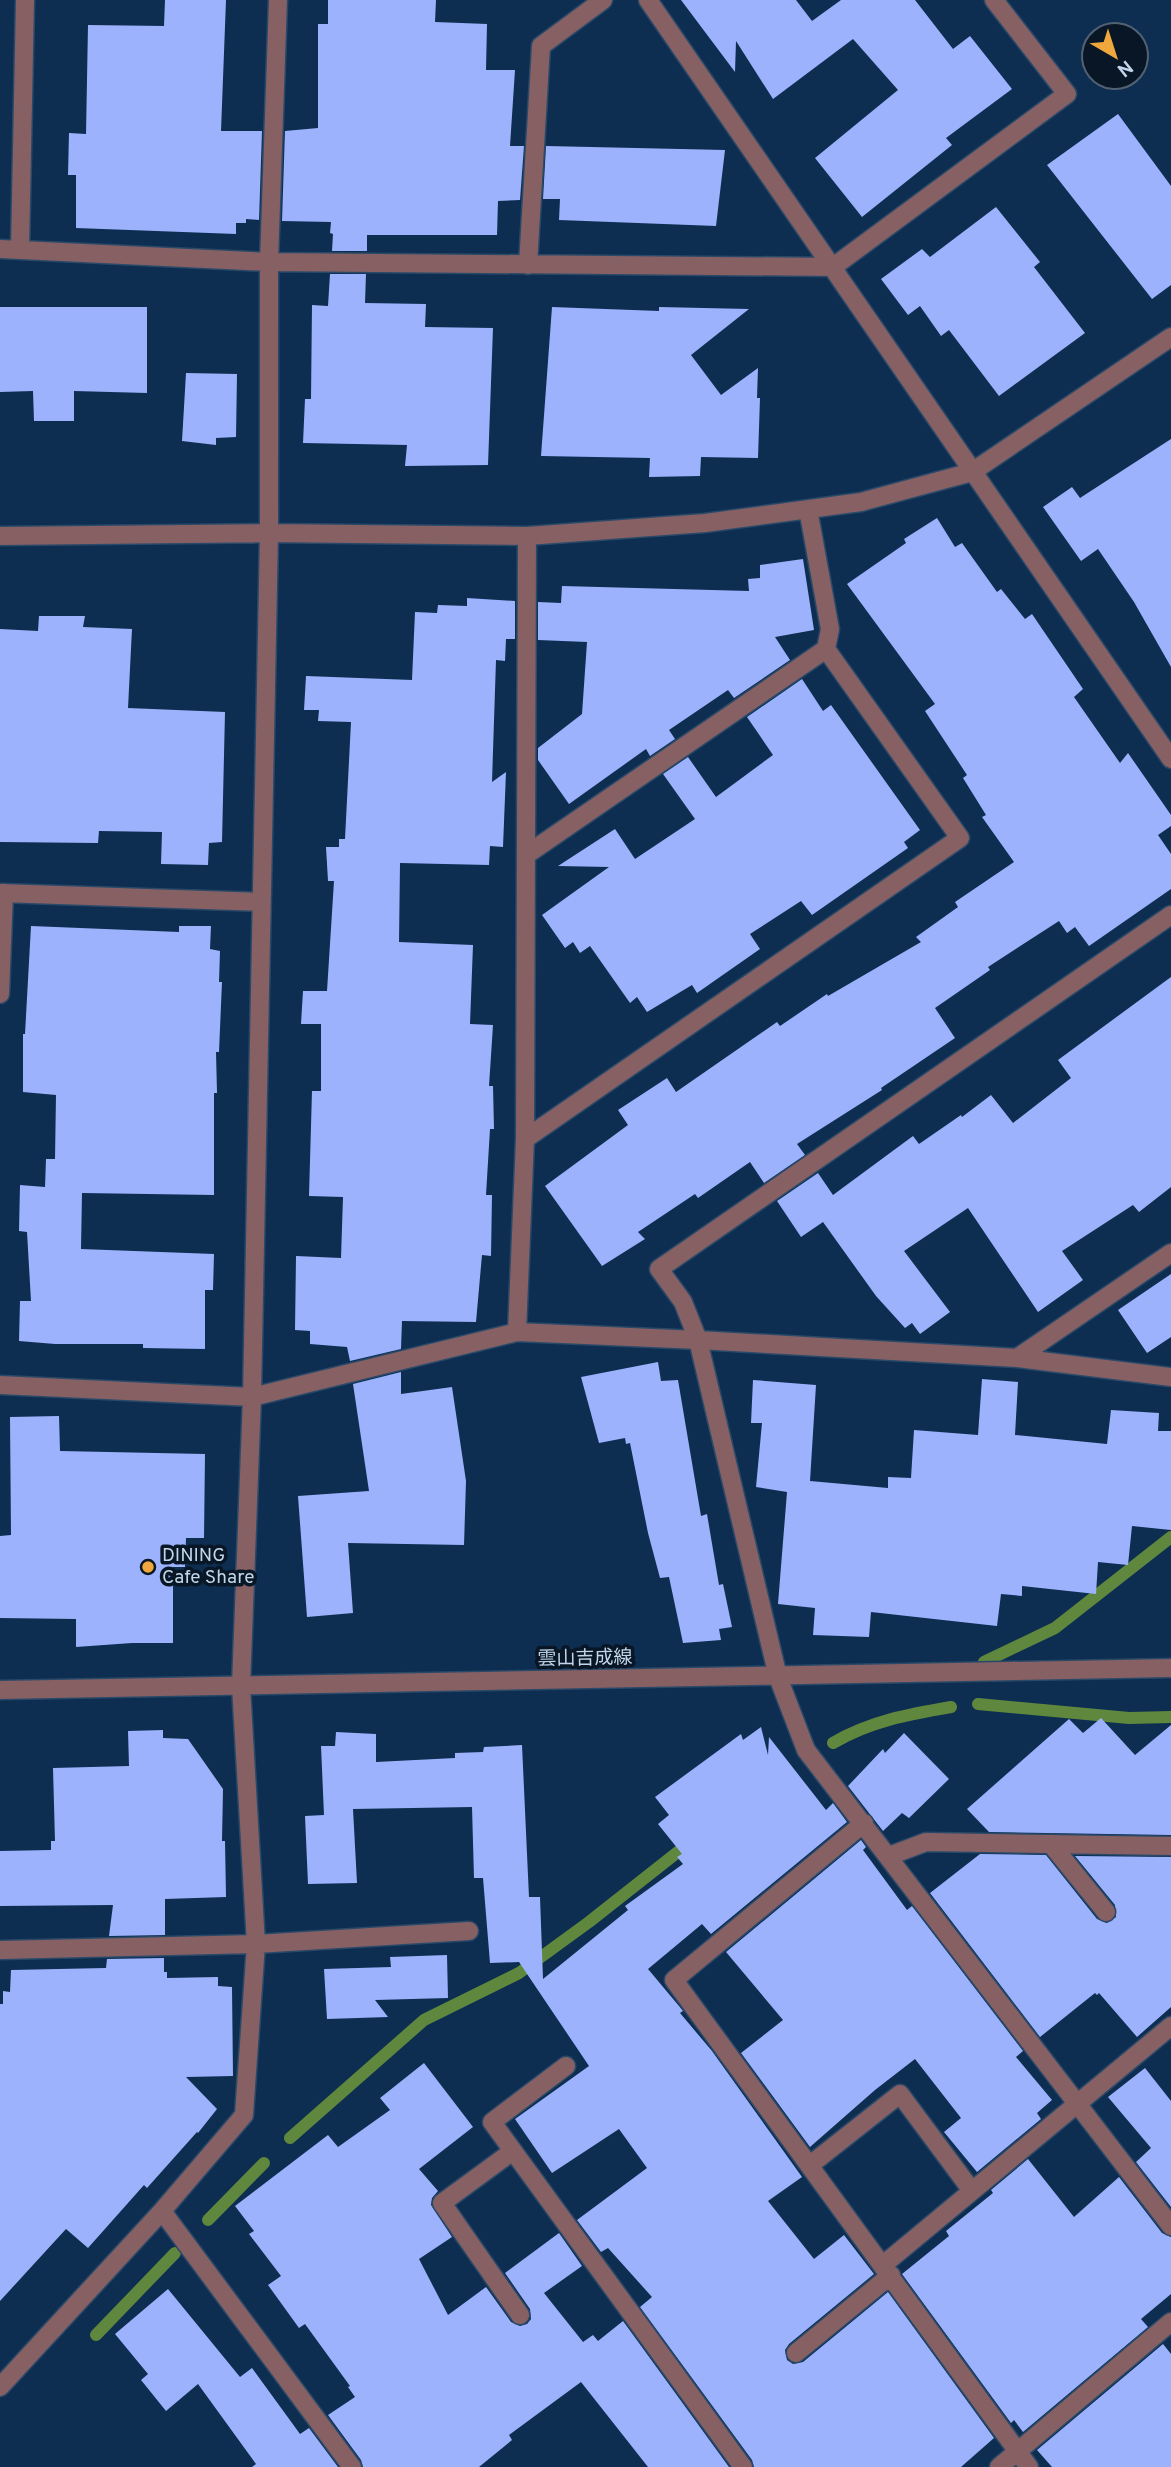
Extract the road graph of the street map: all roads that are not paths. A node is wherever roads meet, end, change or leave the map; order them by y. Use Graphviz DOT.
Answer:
graph roads {
  1 [pos="25,0"];
  2 [pos="278,0"];
  3 [pos="603,0"];
  4 [pos="648,0"];
  5 [pos="994,0"];
  6 [pos="0,249"];
  7 [pos="20,250"];
  8 [pos="269,262"];
  9 [pos="528,265"];
  10 [pos="833,267"];
  11 [pos="1171,337"];
  12 [pos="972,472"];
  13 [pos="808,509"];
  14 [pos="269,533"];
  15 [pos="0,536"];
  16 [pos="527,536"];
  17 [pos="826,649"];
  18 [pos="1171,759"];
  19 [pos="526,855"];
  20 [pos="2,893"];
  21 [pos="260,902"];
  22 [pos="1171,915"];
  23 [pos="0,994"];
  24 [pos="525,1139"];
  25 [pos="1171,1253"];
  26 [pos="517,1332"];
  27 [pos="698,1340"];
  28 [pos="1017,1358"];
  29 [pos="1171,1377"];
  30 [pos="0,1385"];
  31 [pos="252,1397"];
  32 [pos="1171,1668"];
  33 [pos="778,1677"];
  34 [pos="241,1686"];
  35 [pos="0,1690"];
  36 [pos="864,1823"];
  37 [pos="1051,1844"];
  38 [pos="1171,1846"];
  39 [pos="889,1856"];
  40 [pos="1106,1912"];
  41 [pos="469,1931"];
  42 [pos="256,1944"];
  43 [pos="0,1950"];
  44 [pos="1171,2026"];
  45 [pos="566,2066"];
  46 [pos="1077,2102"];
  47 [pos="513,2151"];
  48 [pos="810,2165"];
  49 [pos="972,2191"];
  50 [pos="162,2211"];
  51 [pos="1171,2226"];
  52 [pos="887,2270"];
  53 [pos="520,2315"];
  54 [pos="1171,2322"];
  55 [pos="796,2353"];
  56 [pos="0,2387"];
  57 [pos="1019,2451"];
  58 [pos="352,2467"];
  59 [pos="743,2467"];
  60 [pos="999,2467"];
  61 [pos="1029,2467"];
  1 -- 7 [label="street"];
  2 -- 8 [label="street"];
  3 -- 9 [label="street"];
  4 -- 10 [label="street"];
  5 -- 10 [label="street"];
  6 -- 7 [label="street"];
  7 -- 8 [label="street"];
  8 -- 9 [label="street"];
  8 -- 14 [label="street"];
  9 -- 10 [label="street"];
  10 -- 12 [label="street"];
  11 -- 12 [label="street"];
  12 -- 13 [label="street"];
  12 -- 18 [label="street"];
  13 -- 16 [label="street"];
  13 -- 17 [label="street"];
  14 -- 15 [label="street"];
  14 -- 16 [label="street"];
  14 -- 21 [label="street"];
  16 -- 19 [label="street"];
  17 -- 19 [label="street"];
  17 -- 24 [label="street"];
  19 -- 24 [label="street"];
  20 -- 21 [label="street"];
  20 -- 23 [label="street"];
  21 -- 31 [label="street"];
  22 -- 27 [label="street"];
  24 -- 26 [label="street"];
  25 -- 28 [label="street"];
  26 -- 27 [label="street"];
  26 -- 31 [label="street"];
  27 -- 28 [label="street"];
  27 -- 33 [label="street"];
  28 -- 29 [label="street"];
  30 -- 31 [label="street"];
  31 -- 34 [label="street"];
  32 -- 33 [label="street, 雲山吉成線"];
  33 -- 34 [label="street, 雲山吉成線"];
  33 -- 36 [label="street"];
  34 -- 35 [label="street, 雲山吉成線"];
  34 -- 42 [label="street"];
  36 -- 39 [label="street"];
  36 -- 48 [label="street"];
  37 -- 38 [label="street"];
  37 -- 39 [label="street"];
  37 -- 40 [label="street"];
  39 -- 46 [label="street"];
  41 -- 42 [label="street"];
  42 -- 43 [label="street"];
  42 -- 50 [label="street"];
  44 -- 46 [label="street"];
  45 -- 47 [label="street"];
  46 -- 49 [label="street"];
  46 -- 51 [label="street"];
  47 -- 53 [label="street"];
  47 -- 59 [label="street"];
  48 -- 49 [label="street"];
  48 -- 52 [label="street"];
  49 -- 52 [label="street"];
  50 -- 56 [label="street"];
  50 -- 58 [label="street"];
  52 -- 55 [label="street"];
  52 -- 57 [label="street"];
  54 -- 57 [label="street"];
  57 -- 60 [label="street"];
  57 -- 61 [label="street"];
}
